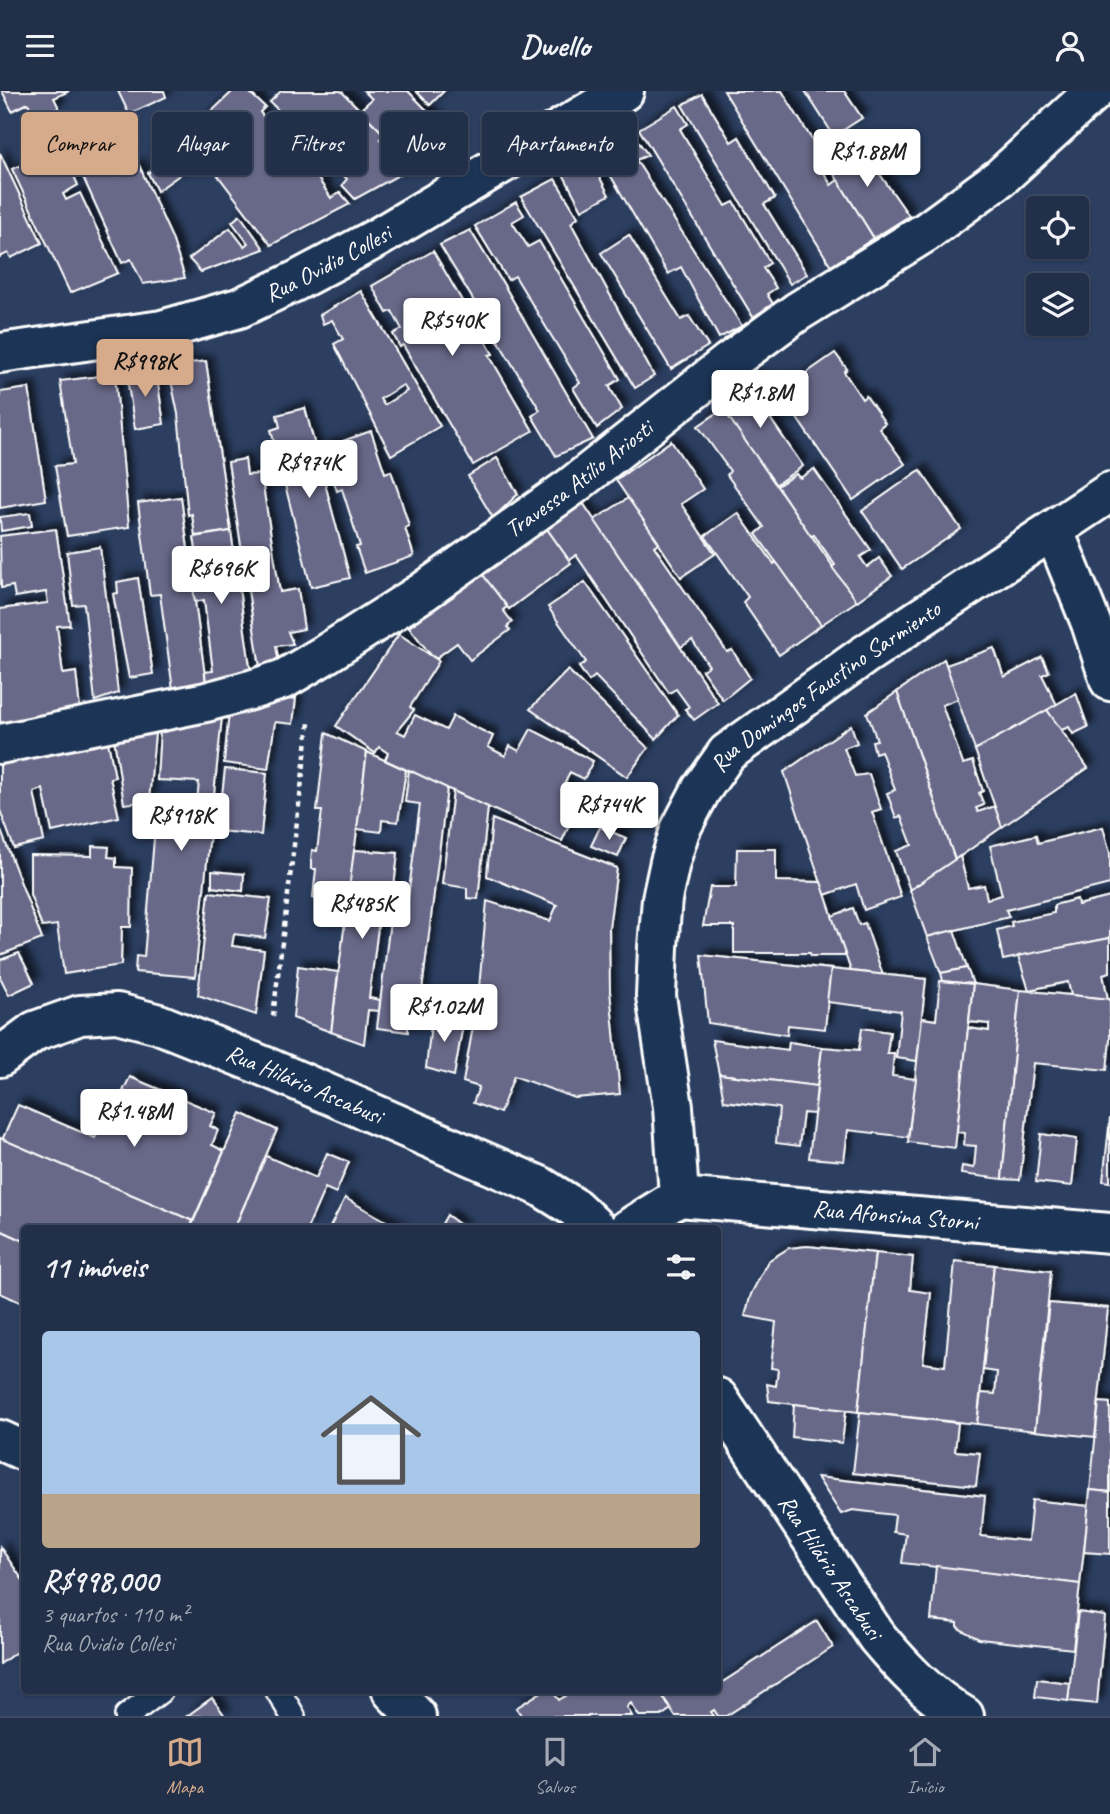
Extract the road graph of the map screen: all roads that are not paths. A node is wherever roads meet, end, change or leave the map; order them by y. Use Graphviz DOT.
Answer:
graph roads {
  1 [pos="624,91"];
  2 [pos="1095,91"];
  3 [pos="0,353"];
  4 [pos="1110,492"];
  5 [pos="1054,531"];
  6 [pos="1110,681"];
  7 [pos="0,744"];
  8 [pos="0,1056"];
  9 [pos="679,1197"];
  10 [pos="593,1225"];
  11 [pos="634,1225"];
  12 [pos="1110,1233"];
  13 [pos="721,1403"];
  14 [pos="0,1440"];
  15 [pos="21,1450"];
  16 [pos="156,1694"];
  17 [pos="280,1694"];
  18 [pos="395,1694"];
  19 [pos="127,1716"];
  20 [pos="293,1716"];
  21 [pos="416,1716"];
  22 [pos="964,1716"];
  1 -- 3 [label="street, Rua Ovidio Collesi"];
  2 -- 7 [label="street, Travessa Atílio Ariosti"];
  4 -- 5 [label="street, Rua Domingos Faustino Sarmiento"];
  5 -- 6 [label="street"];
  5 -- 9 [label="street, Rua Domingos Faustino Sarmiento"];
  8 -- 10 [label="street, Rua Hilário Ascabusi"];
  9 -- 11 [label="street"];
  9 -- 12 [label="street, Rua Afonsina Storni"];
  13 -- 22 [label="street, Rua Hilário Ascabusi"];
  14 -- 15 [label="street"];
  16 -- 19 [label="lane"];
  17 -- 20 [label="lane"];
  18 -- 21 [label="street"];
}
